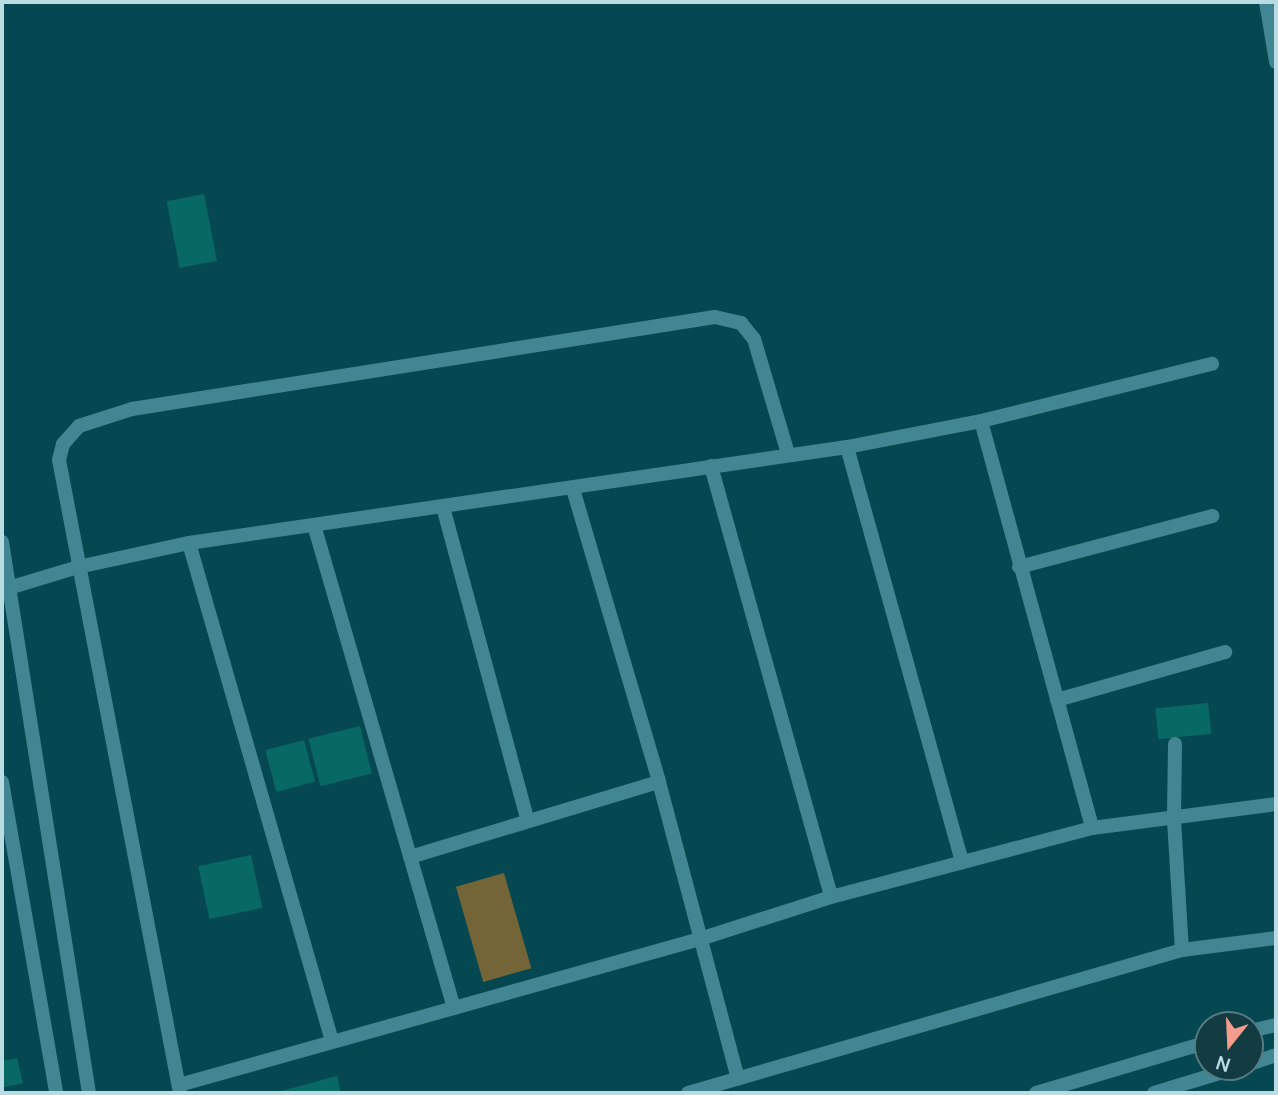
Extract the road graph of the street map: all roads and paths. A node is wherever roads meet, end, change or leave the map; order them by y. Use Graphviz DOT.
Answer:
graph roads {
  1 [pos="1266,2"];
  2 [pos="1276,62"];
  3 [pos="1212,364"];
  4 [pos="981,421"];
  5 [pos="847,447"];
  6 [pos="788,454"];
  7 [pos="711,466"];
  8 [pos="573,489"];
  9 [pos="443,507"];
  10 [pos="1212,516"];
  11 [pos="314,525"];
  12 [pos="2,542"];
  13 [pos="189,543"];
  14 [pos="1019,566"];
  15 [pos="78,567"];
  16 [pos="6,589"];
  17 [pos="1225,653"];
  18 [pos="1057,700"];
  19 [pos="1175,744"];
  20 [pos="2,782"];
  21 [pos="659,782"];
  22 [pos="1276,804"];
  23 [pos="1174,820"];
  24 [pos="528,821"];
  25 [pos="1092,828"];
  26 [pos="410,857"];
  27 [pos="962,862"];
  28 [pos="831,897"];
  29 [pos="1276,938"];
  30 [pos="700,939"];
  31 [pos="1182,950"];
  32 [pos="454,1007"];
  33 [pos="332,1041"];
  34 [pos="1194,1046"];
  35 [pos="738,1079"];
  36 [pos="1194,1081"];
  37 [pos="179,1089"];
  38 [pos="56,1093"];
  39 [pos="89,1093"];
  40 [pos="688,1093"];
  41 [pos="1036,1093"];
  42 [pos="1154,1093"];
  1 -- 2 [label="street"];
  3 -- 4 [label="street"];
  4 -- 5 [label="street"];
  4 -- 14 [label="street"];
  5 -- 6 [label="street"];
  5 -- 27 [label="street"];
  6 -- 7 [label="street"];
  6 -- 15 [label="street"];
  7 -- 8 [label="street"];
  7 -- 28 [label="street"];
  8 -- 9 [label="street"];
  8 -- 21 [label="street"];
  9 -- 11 [label="street"];
  9 -- 24 [label="street"];
  10 -- 14 [label="street"];
  11 -- 13 [label="street"];
  11 -- 26 [label="street"];
  12 -- 16 [label="street"];
  13 -- 15 [label="street"];
  13 -- 33 [label="street"];
  14 -- 18 [label="street"];
  15 -- 16 [label="street"];
  15 -- 37 [label="street"];
  16 -- 39 [label="street"];
  17 -- 18 [label="street"];
  18 -- 25 [label="street"];
  19 -- 23 [label="street"];
  20 -- 38 [label="street"];
  21 -- 24 [label="street"];
  21 -- 30 [label="street"];
  22 -- 23 [label="street"];
  23 -- 25 [label="street"];
  23 -- 31 [label="street"];
  24 -- 26 [label="street"];
  25 -- 27 [label="street"];
  26 -- 32 [label="street"];
  27 -- 28 [label="street"];
  28 -- 30 [label="street"];
  29 -- 31 [label="street"];
  30 -- 32 [label="street"];
  30 -- 35 [label="street"];
  31 -- 35 [label="street"];
  32 -- 33 [label="street"];
  33 -- 37 [label="street"];
  34 -- 41 [label="street"];
  35 -- 40 [label="street"];
  36 -- 42 [label="street"];
}
